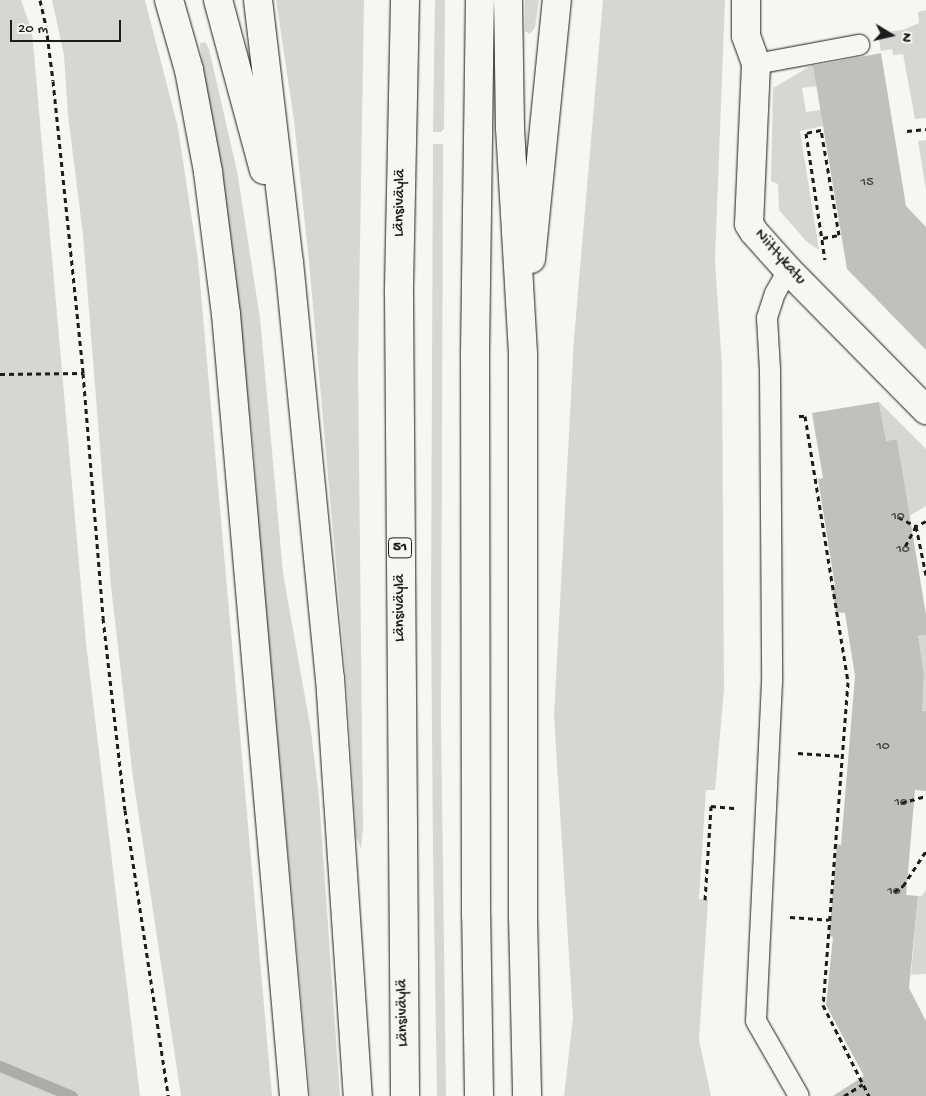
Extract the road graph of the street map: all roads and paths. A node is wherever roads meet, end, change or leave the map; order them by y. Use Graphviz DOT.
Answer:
graph roads {
  1 [pos="40,0"];
  2 [pos="169,0"];
  3 [pos="218,0"];
  4 [pos="258,0"];
  5 [pos="405,0"];
  6 [pos="480,0"];
  7 [pos="508,0"];
  8 [pos="557,0"];
  9 [pos="746,0"];
  10 [pos="859,45"];
  11 [pos="756,64"];
  12 [pos="926,129"];
  13 [pos="907,131"];
  14 [pos="823,238"];
  15 [pos="289,262"];
  16 [pos="795,277"];
  17 [pos="523,355"];
  18 [pos="83,373"];
  19 [pos="0,374"];
  20 [pos="926,410"];
  21 [pos="770,416"];
  22 [pos="898,517"];
  23 [pos="926,521"];
  24 [pos="916,526"];
  25 [pos="903,550"];
  26 [pos="926,575"];
  27 [pos="769,751"];
  28 [pos="842,756"];
  29 [pos="926,796"];
  30 [pos="901,803"];
  31 [pos="710,806"];
  32 [pos="926,851"];
  33 [pos="894,892"];
  34 [pos="704,900"];
  35 [pos="761,914"];
  36 [pos="829,920"];
  37 [pos="863,1084"];
  38 [pos="797,1095"];
  39 [pos="168,1096"];
  40 [pos="294,1096"];
  41 [pos="358,1096"];
  42 [pos="406,1096"];
  43 [pos="479,1096"];
  44 [pos="527,1096"];
  45 [pos="844,1096"];
  46 [pos="869,1096"];
  1 -- 18 [label="path"];
  2 -- 40 [label="main road"];
  3 -- 15 [label="main road"];
  4 -- 15 [label="main road"];
  5 -- 42 [label="main road, Länsiväylä / 51"];
  6 -- 43 [label="main road"];
  7 -- 17 [label="main road"];
  8 -- 17 [label="main road"];
  9 -- 11 [label="main road, Niittykatu"];
  10 -- 11 [label="lane"];
  11 -- 16 [label="main road, Niittykatu"];
  12 -- 13 [label="path"];
  14 -- 14 [label="path"];
  14 -- 16 [label="path"];
  15 -- 41 [label="main road"];
  16 -- 20 [label="main road, Niittykatu"];
  16 -- 21 [label="lane"];
  17 -- 44 [label="main road"];
  18 -- 19 [label="path"];
  18 -- 39 [label="path"];
  21 -- 27 [label="lane"];
  21 -- 28 [label="path"];
  22 -- 24 [label="path"];
  23 -- 24 [label="path"];
  24 -- 25 [label="path"];
  24 -- 26 [label="path"];
  27 -- 28 [label="path"];
  27 -- 35 [label="lane"];
  28 -- 36 [label="path"];
  29 -- 30 [label="path"];
  31 -- 34 [label="path"];
  32 -- 33 [label="path"];
  35 -- 36 [label="path"];
  35 -- 38 [label="lane"];
  36 -- 37 [label="path"];
  37 -- 45 [label="path"];
  37 -- 46 [label="path"];
}
